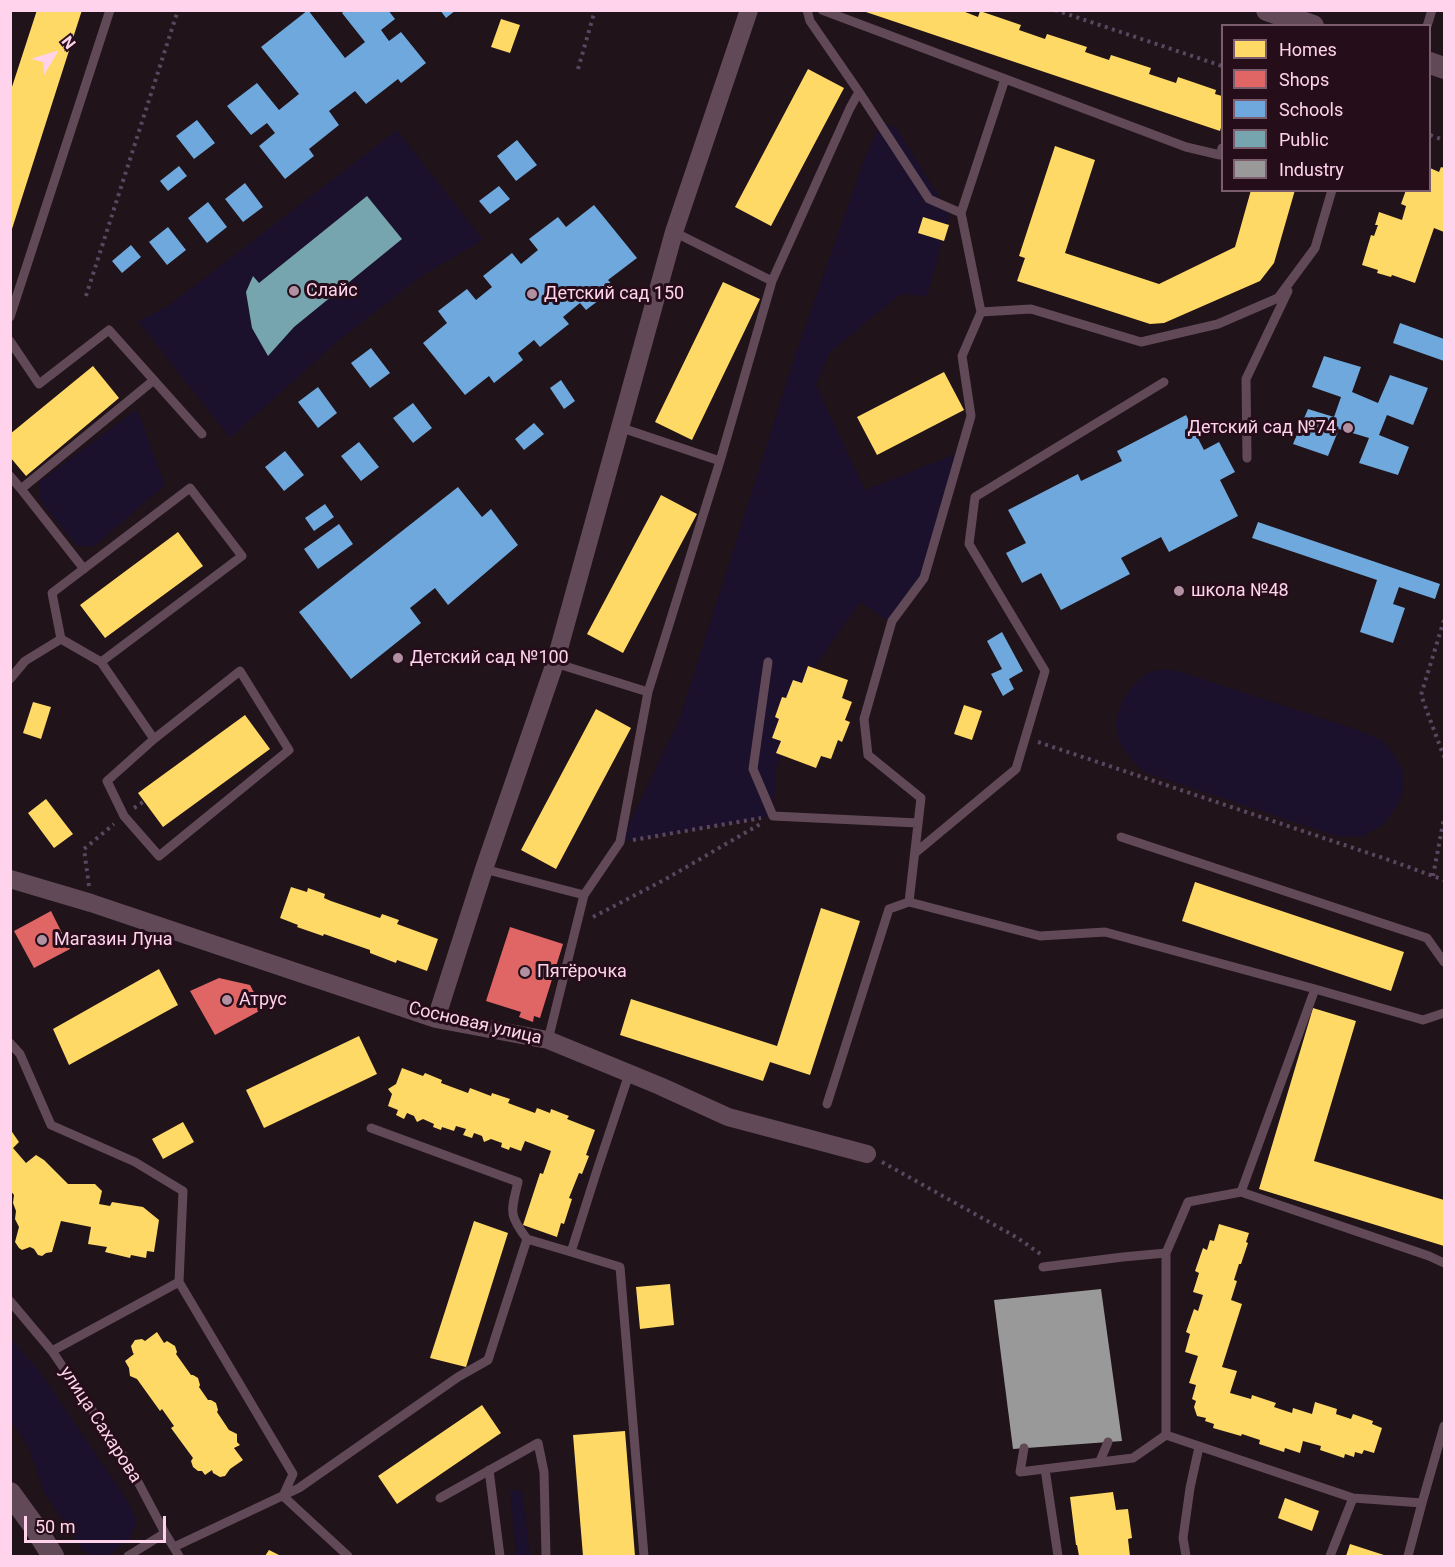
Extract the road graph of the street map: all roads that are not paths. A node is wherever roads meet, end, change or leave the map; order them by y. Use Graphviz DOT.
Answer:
graph roads {
  1 [pos="110,10"];
  2 [pos="807,10"];
  3 [pos="822,10"];
  4 [pos="749,11"];
  5 [pos="1267,13"];
  6 [pos="1306,24"];
  7 [pos="1005,79"];
  8 [pos="860,92"];
  9 [pos="1221,152"];
  10 [pos="1331,192"];
  11 [pos="961,213"];
  12 [pos="674,232"];
  13 [pos="1298,270"];
  14 [pos="772,281"];
  15 [pos="981,312"];
  16 [pos="10,317"];
  17 [pos="10,341"];
  18 [pos="154,380"];
  19 [pos="1164,382"];
  20 [pos="619,427"];
  21 [pos="202,434"];
  22 [pos="1247,458"];
  23 [pos="720,460"];
  24 [pos="10,476"];
  25 [pos="21,489"];
  26 [pos="84,569"];
  27 [pos="61,639"];
  28 [pos="101,662"];
  29 [pos="768,662"];
  30 [pos="555,663"];
  31 [pos="10,679"];
  32 [pos="648,692"];
  33 [pos="154,739"];
  34 [pos="918,823"];
  35 [pos="1121,837"];
  36 [pos="915,853"];
  37 [pos="484,869"];
  38 [pos="10,879"];
  39 [pos="584,895"];
  40 [pos="909,902"];
  41 [pos="1444,962"];
  42 [pos="1315,989"];
  43 [pos="1444,1013"];
  44 [pos="436,1019"];
  45 [pos="548,1040"];
  46 [pos="10,1043"];
  47 [pos="629,1074"];
  48 [pos="827,1104"];
  49 [pos="371,1128"];
  50 [pos="867,1154"];
  51 [pos="1241,1192"];
  52 [pos="527,1239"];
  53 [pos="572,1252"];
  54 [pos="1166,1253"];
  55 [pos="1444,1263"];
  56 [pos="1043,1267"];
  57 [pos="179,1282"];
  58 [pos="10,1301"];
  59 [pos="52,1351"];
  60 [pos="1444,1426"];
  61 [pos="1166,1435"];
  62 [pos="1108,1442"];
  63 [pos="1199,1447"];
  64 [pos="1024,1448"];
  65 [pos="1100,1461"];
  66 [pos="1045,1469"];
  67 [pos="489,1470"];
  68 [pos="10,1493"];
  69 [pos="283,1496"];
  70 [pos="440,1498"];
  71 [pos="1353,1498"];
  72 [pos="1422,1503"];
  73 [pos="165,1533"];
  74 [pos="174,1547"];
  75 [pos="53,1557"];
  76 [pos="128,1557"];
  77 [pos="179,1557"];
  78 [pos="348,1557"];
  79 [pos="500,1557"];
  80 [pos="546,1557"];
  81 [pos="644,1557"];
  82 [pos="1058,1557"];
  83 [pos="1186,1557"];
  84 [pos="1330,1557"];
  85 [pos="1408,1557"];
  1 -- 16 [label="lane"];
  2 -- 8 [label="lane"];
  3 -- 7 [label="lane"];
  4 -- 12 [label="street"];
  5 -- 6 [label="street"];
  7 -- 9 [label="lane"];
  7 -- 11 [label="lane"];
  8 -- 11 [label="lane"];
  8 -- 14 [label="lane"];
  10 -- 13 [label="lane"];
  11 -- 15 [label="lane"];
  12 -- 14 [label="lane"];
  12 -- 20 [label="street"];
  13 -- 15 [label="lane"];
  13 -- 22 [label="lane"];
  14 -- 23 [label="lane"];
  15 -- 34 [label="lane"];
  17 -- 18 [label="lane"];
  18 -- 21 [label="lane"];
  18 -- 25 [label="lane"];
  19 -- 36 [label="lane"];
  20 -- 23 [label="lane"];
  20 -- 30 [label="street"];
  23 -- 32 [label="lane"];
  24 -- 25 [label="lane"];
  25 -- 26 [label="lane"];
  26 -- 27 [label="lane"];
  26 -- 28 [label="lane"];
  27 -- 28 [label="lane"];
  27 -- 31 [label="lane"];
  28 -- 33 [label="lane"];
  29 -- 34 [label="lane"];
  30 -- 32 [label="lane"];
  30 -- 37 [label="street"];
  32 -- 39 [label="lane"];
  33 -- 33 [label="lane"];
  34 -- 36 [label="lane"];
  35 -- 41 [label="lane"];
  36 -- 40 [label="lane"];
  37 -- 39 [label="lane"];
  37 -- 44 [label="street"];
  38 -- 44 [label="street, Сосновая улица"];
  39 -- 45 [label="lane"];
  40 -- 42 [label="lane"];
  40 -- 48 [label="lane"];
  42 -- 43 [label="lane"];
  42 -- 51 [label="lane"];
  44 -- 45 [label="street, Сосновая улица"];
  45 -- 47 [label="street, Сосновая улица"];
  46 -- 57 [label="lane"];
  47 -- 50 [label="street, Сосновая улица"];
  47 -- 53 [label="lane"];
  49 -- 52 [label="lane"];
  51 -- 54 [label="lane"];
  51 -- 55 [label="lane"];
  52 -- 53 [label="lane"];
  52 -- 69 [label="lane"];
  53 -- 81 [label="lane"];
  54 -- 56 [label="lane"];
  54 -- 61 [label="lane"];
  57 -- 59 [label="lane"];
  57 -- 69 [label="lane"];
  58 -- 59 [label="lane, улица Сахарова"];
  59 -- 73 [label="lane, улица Сахарова"];
  60 -- 72 [label="lane"];
  61 -- 63 [label="lane"];
  61 -- 65 [label="lane"];
  62 -- 65 [label="lane"];
  63 -- 71 [label="lane"];
  63 -- 83 [label="lane"];
  64 -- 66 [label="lane"];
  65 -- 66 [label="lane"];
  66 -- 82 [label="lane"];
  67 -- 70 [label="lane"];
  67 -- 79 [label="lane"];
  67 -- 80 [label="lane"];
  68 -- 75 [label="street"];
  69 -- 74 [label="lane"];
  69 -- 78 [label="lane"];
  71 -- 72 [label="lane"];
  71 -- 84 [label="lane"];
  72 -- 85 [label="lane"];
  73 -- 74 [label="lane, улица Сахарова"];
  73 -- 76 [label="lane"];
  74 -- 77 [label="lane, улица Сахарова"];
}
